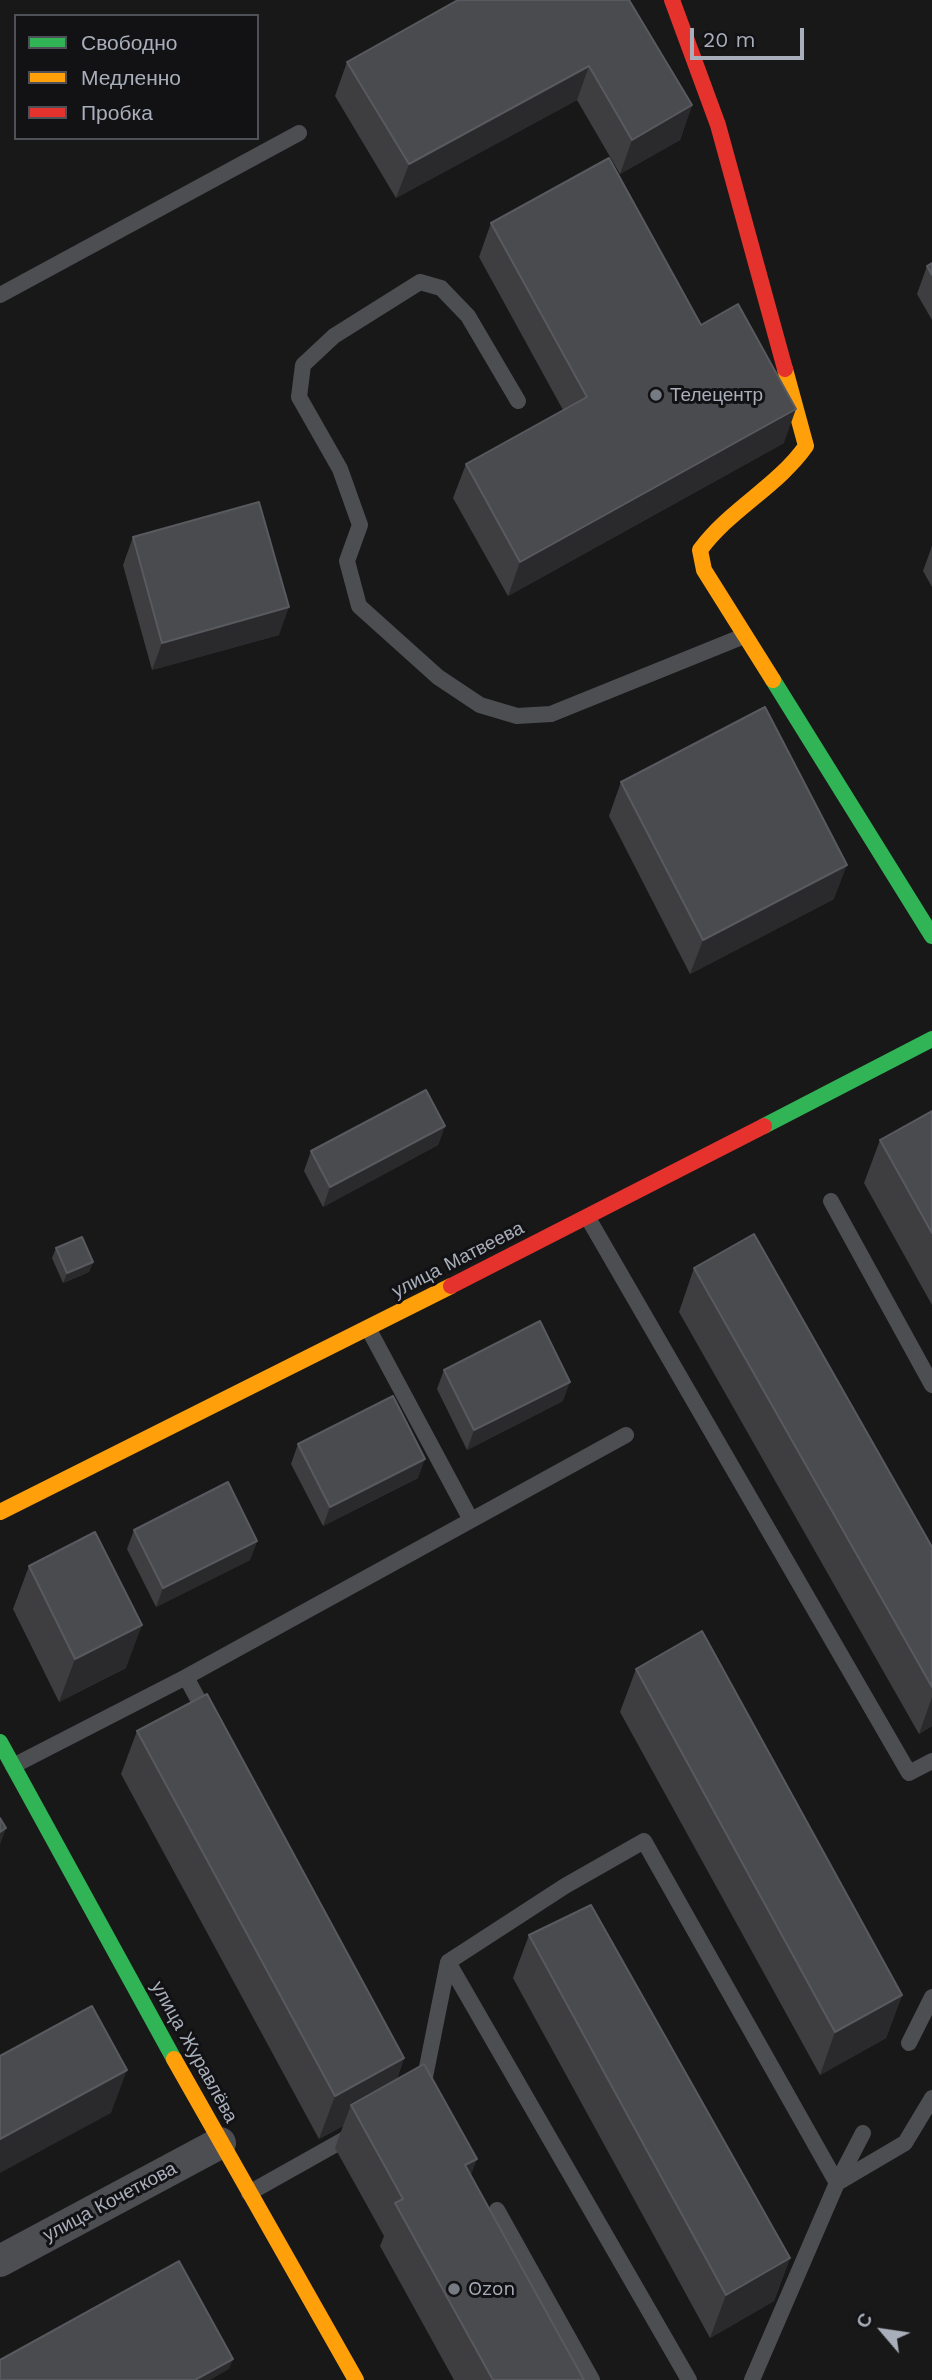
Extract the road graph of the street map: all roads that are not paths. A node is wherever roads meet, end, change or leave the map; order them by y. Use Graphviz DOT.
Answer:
graph roads {
  1 [pos="671,0"];
  2 [pos="299,133"];
  3 [pos="0,295"];
  4 [pos="518,401"];
  5 [pos="744,636"];
  6 [pos="932,936"];
  7 [pos="932,1039"];
  8 [pos="831,1201"];
  9 [pos="588,1218"];
  10 [pos="368,1328"];
  11 [pos="932,1385"];
  12 [pos="626,1435"];
  13 [pos="0,1512"];
  14 [pos="471,1520"];
  15 [pos="186,1677"];
  16 [pos="213,1726"];
  17 [pos="0,1742"];
  18 [pos="932,1760"];
  19 [pos="13,1766"];
  20 [pos="448,1962"];
  21 [pos="932,1997"];
  22 [pos="909,2043"];
  23 [pos="932,2098"];
  24 [pos="420,2102"];
  25 [pos="364,2129"];
  26 [pos="863,2133"];
  27 [pos="220,2143"];
  28 [pos="837,2183"];
  29 [pos="249,2193"];
  30 [pos="497,2210"];
  31 [pos="0,2261"];
  32 [pos="356,2380"];
  33 [pos="592,2380"];
  34 [pos="689,2380"];
  35 [pos="752,2380"];
  1 -- 5 [label="street"];
  2 -- 3 [label="lane"];
  4 -- 5 [label="lane"];
  5 -- 6 [label="street"];
  7 -- 9 [label="street, улица Матвеева"];
  8 -- 11 [label="lane"];
  9 -- 10 [label="street, улица Матвеева"];
  9 -- 18 [label="lane"];
  10 -- 13 [label="street, улица Матвеева"];
  10 -- 14 [label="lane"];
  12 -- 14 [label="lane"];
  14 -- 15 [label="lane"];
  15 -- 16 [label="lane"];
  15 -- 19 [label="lane"];
  17 -- 19 [label="street, улица Журавлёва"];
  19 -- 27 [label="street, улица Журавлёва"];
  20 -- 24 [label="lane"];
  20 -- 28 [label="lane"];
  20 -- 34 [label="lane"];
  21 -- 22 [label="lane"];
  23 -- 28 [label="lane"];
  25 -- 29 [label="lane"];
  26 -- 28 [label="lane"];
  27 -- 29 [label="street, улица Журавлёва"];
  27 -- 31 [label="street, улица Кочеткова"];
  28 -- 35 [label="lane"];
  29 -- 32 [label="street, улица Журавлёва"];
  30 -- 33 [label="lane"];
}
